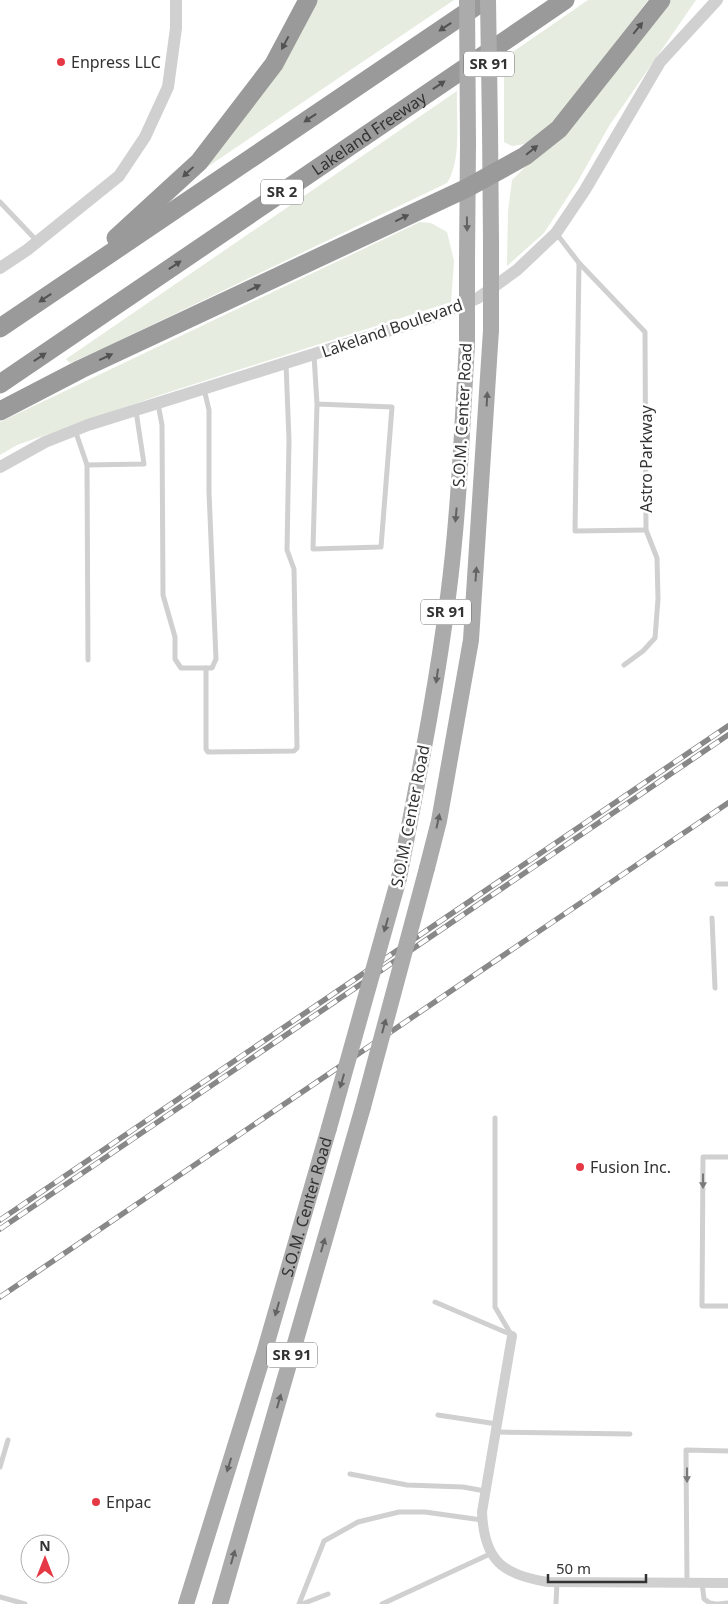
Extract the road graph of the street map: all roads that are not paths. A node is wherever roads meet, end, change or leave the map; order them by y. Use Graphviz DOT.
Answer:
graph roads {
  1 [pos="176,0"];
  2 [pos="308,0"];
  3 [pos="467,0"];
  4 [pos="486,0"];
  5 [pos="565,0"];
  6 [pos="661,0"];
  7 [pos="717,0"];
  8 [pos="490,174"];
  9 [pos="467,188"];
  10 [pos="0,202"];
  11 [pos="556,233"];
  12 [pos="38,241"];
  13 [pos="579,263"];
  14 [pos="0,268"];
  15 [pos="70,281"];
  16 [pos="0,328"];
  17 [pos="314,354"];
  18 [pos="286,364"];
  19 [pos="0,384"];
  20 [pos="204,389"];
  21 [pos="158,403"];
  22 [pos="317,404"];
  23 [pos="136,410"];
  24 [pos="0,411"];
  25 [pos="75,430"];
  26 [pos="88,465"];
  27 [pos="0,466"];
  28 [pos="646,530"];
  29 [pos="88,660"];
  30 [pos="624,665"];
  31 [pos="206,668"];
  32 [pos="717,884"];
  33 [pos="728,884"];
  34 [pos="712,918"];
  35 [pos="714,988"];
  36 [pos="495,1118"];
  37 [pos="728,1157"];
  38 [pos="434,1302"];
  39 [pos="728,1306"];
  40 [pos="512,1336"];
  41 [pos="438,1415"];
  42 [pos="496,1428"];
  43 [pos="630,1434"];
  44 [pos="8,1440"];
  45 [pos="728,1451"];
  46 [pos="0,1467"];
  47 [pos="350,1474"];
  48 [pos="486,1491"];
  49 [pos="482,1520"];
  50 [pos="490,1554"];
  51 [pos="557,1582"];
  52 [pos="687,1583"];
  53 [pos="702,1583"];
  54 [pos="728,1583"];
  55 [pos="328,1594"];
  56 [pos="0,1597"];
  57 [pos="25,1604"];
  58 [pos="186,1604"];
  59 [pos="220,1604"];
  60 [pos="301,1604"];
  61 [pos="382,1604"];
  62 [pos="556,1604"];
  63 [pos="717,1604"];
  64 [pos="728,1604"];
  1 -- 12 [label="street"];
  2 -- 15 [label="highway, one-way"];
  3 -- 9 [label="main road, S.O.M. Center Road / SR 91, bridge"];
  4 -- 8 [label="main road, S.O.M. Center Road / SR 91, bridge"];
  4 -- 15 [label="highway, SR 2, one-way"];
  19 -- 5 [label="highway, Lakeland Freeway / SR 2, one-way"];
  8 -- 6 [label="highway, one-way"];
  7 -- 11 [label="street, Lakeland Boulevard"];
  8 -- 9 [label="highway"];
  59 -- 8 [label="main road, S.O.M. Center Road / SR 91, one-way, bridge"];
  24 -- 9 [label="highway, one-way"];
  9 -- 58 [label="main road, S.O.M. Center Road / SR 91, one-way, bridge"];
  10 -- 12 [label="lane"];
  11 -- 13 [label="lane, Astro Parkway"];
  11 -- 17 [label="street, Lakeland Boulevard"];
  12 -- 14 [label="street"];
  13 -- 28 [label="lane, Astro Parkway"];
  13 -- 28 [label="lane"];
  15 -- 16 [label="highway, SR 2, one-way"];
  17 -- 18 [label="street, Lakeland Boulevard"];
  17 -- 22 [label="lane"];
  18 -- 20 [label="street, Lakeland Boulevard"];
  18 -- 31 [label="lane"];
  20 -- 21 [label="street, Lakeland Boulevard"];
  20 -- 31 [label="lane"];
  21 -- 23 [label="street, Lakeland Boulevard"];
  21 -- 31 [label="lane"];
  22 -- 22 [label="lane"];
  23 -- 25 [label="street, Lakeland Boulevard"];
  23 -- 26 [label="lane"];
  25 -- 26 [label="lane"];
  25 -- 27 [label="street, Lakeland Boulevard"];
  26 -- 29 [label="lane"];
  28 -- 30 [label="lane, Astro Parkway"];
  32 -- 33 [label="lane"];
  34 -- 35 [label="lane"];
  36 -- 40 [label="lane"];
  37 -- 39 [label="lane, one-way"];
  38 -- 40 [label="lane"];
  40 -- 42 [label="street"];
  41 -- 42 [label="lane"];
  42 -- 43 [label="lane"];
  42 -- 48 [label="street"];
  44 -- 46 [label="lane"];
  45 -- 52 [label="lane, one-way"];
  47 -- 48 [label="lane"];
  48 -- 49 [label="street"];
  49 -- 50 [label="street"];
  49 -- 60 [label="lane"];
  50 -- 51 [label="street"];
  50 -- 61 [label="lane"];
  51 -- 52 [label="street"];
  51 -- 62 [label="lane"];
  52 -- 53 [label="street"];
  53 -- 54 [label="street"];
  53 -- 63 [label="lane"];
  55 -- 60 [label="lane"];
  56 -- 57 [label="lane"];
  63 -- 64 [label="lane"];
}
